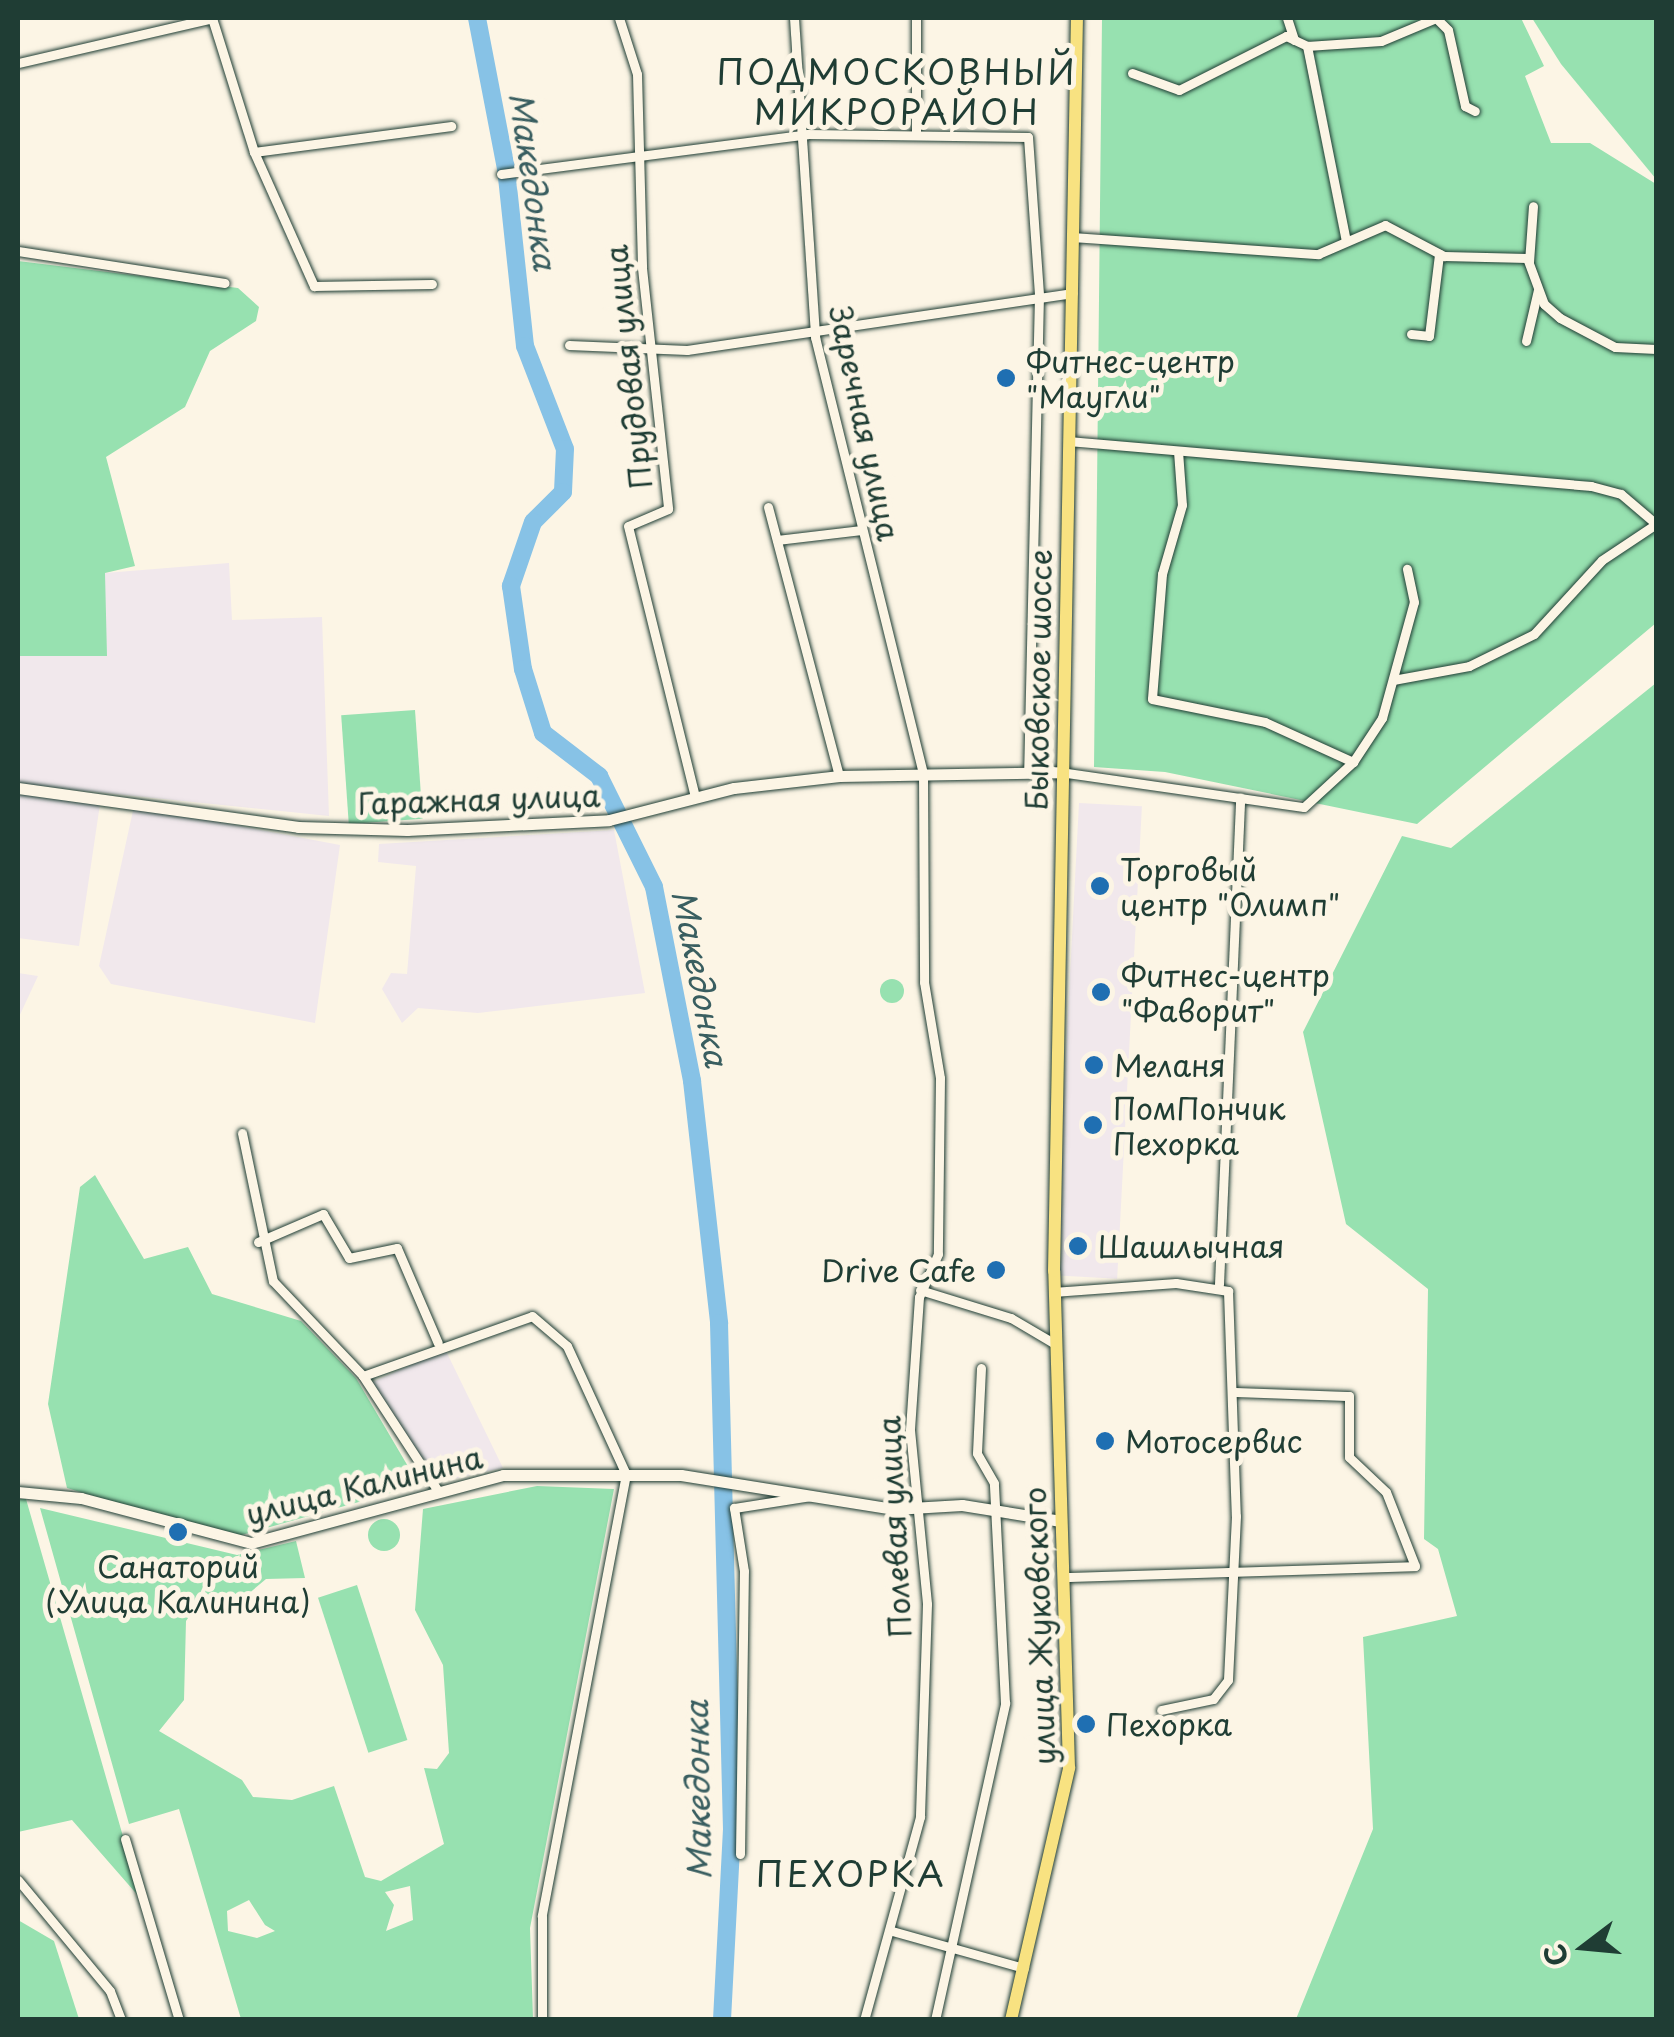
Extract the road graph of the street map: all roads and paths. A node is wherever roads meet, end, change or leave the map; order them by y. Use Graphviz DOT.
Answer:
graph roads {
  1 [pos="213,18"];
  2 [pos="619,18"];
  3 [pos="794,18"];
  4 [pos="916,18"];
  5 [pos="1077,18"];
  6 [pos="1288,18"];
  7 [pos="1294,40"];
  8 [pos="1307,46"];
  9 [pos="18,63"];
  10 [pos="1132,73"];
  11 [pos="1476,111"];
  12 [pos="452,126"];
  13 [pos="916,131"];
  14 [pos="808,134"];
  15 [pos="254,152"];
  16 [pos="640,155"];
  17 [pos="501,174"];
  18 [pos="1533,206"];
  19 [pos="1069,237"];
  20 [pos="1346,241"];
  21 [pos="18,251"];
  22 [pos="1439,254"];
  23 [pos="1529,265"];
  24 [pos="225,283"];
  25 [pos="432,284"];
  26 [pos="1538,290"];
  27 [pos="1073,293"];
  28 [pos="1039,295"];
  29 [pos="1411,334"];
  30 [pos="815,337"];
  31 [pos="1526,341"];
  32 [pos="569,345"];
  33 [pos="1656,349"];
  34 [pos="648,350"];
  35 [pos="1068,441"];
  36 [pos="1178,451"];
  37 [pos="768,507"];
  38 [pos="1656,524"];
  39 [pos="861,530"];
  40 [pos="777,540"];
  41 [pos="1407,569"];
  42 [pos="1393,680"];
  43 [pos="1353,762"];
  44 [pos="1028,772"];
  45 [pos="1060,772"];
  46 [pos="923,773"];
  47 [pos="839,776"];
  48 [pos="18,788"];
  49 [pos="695,797"];
  50 [pos="1240,797"];
  51 [pos="242,1133"];
  52 [pos="258,1242"];
  53 [pos="1219,1284"];
  54 [pos="920,1290"];
  55 [pos="1054,1292"];
  56 [pos="438,1343"];
  57 [pos="1055,1344"];
  58 [pos="981,1368"];
  59 [pos="364,1376"];
  60 [pos="1233,1392"];
  61 [pos="626,1474"];
  62 [pos="438,1491"];
  63 [pos="18,1492"];
  64 [pos="811,1496"];
  65 [pos="992,1509"];
  66 [pos="915,1510"];
  67 [pos="1062,1521"];
  68 [pos="1066,1577"];
  69 [pos="1232,1578"];
  70 [pos="1161,1710"];
  71 [pos="125,1839"];
  72 [pos="740,1854"];
  73 [pos="18,1880"];
  74 [pos="28,1896"];
  75 [pos="18,1905"];
  76 [pos="892,1931"];
  77 [pos="952,1950"];
  78 [pos="1026,1969"];
  79 [pos="121,2020"];
  80 [pos="180,2020"];
  81 [pos="542,2020"];
  82 [pos="864,2020"];
  83 [pos="935,2020"];
  84 [pos="1010,2020"];
  1 -- 9 [label="street"];
  1 -- 15 [label="street"];
  2 -- 16 [label="street, Прудовая улица"];
  3 -- 14 [label="street, Заречная улица"];
  4 -- 13 [label="street"];
  5 -- 19 [label="main road, Быковское шоссе"];
  6 -- 7 [label="street"];
  7 -- 8 [label="street"];
  7 -- 10 [label="street"];
  8 -- 11 [label="street"];
  8 -- 20 [label="street"];
  12 -- 15 [label="street"];
  13 -- 14 [label="street"];
  13 -- 28 [label="street"];
  14 -- 16 [label="street"];
  14 -- 30 [label="street, Заречная улица"];
  15 -- 25 [label="street"];
  16 -- 17 [label="street"];
  16 -- 34 [label="street, Прудовая улица"];
  18 -- 23 [label="street"];
  19 -- 20 [label="street"];
  19 -- 27 [label="main road, Быковское шоссе"];
  20 -- 22 [label="street"];
  21 -- 24 [label="street"];
  22 -- 23 [label="street"];
  22 -- 29 [label="street"];
  23 -- 26 [label="street"];
  26 -- 31 [label="street"];
  26 -- 33 [label="street"];
  27 -- 28 [label="street"];
  27 -- 35 [label="main road, Быковское шоссе"];
  28 -- 30 [label="street"];
  28 -- 44 [label="street"];
  30 -- 34 [label="street"];
  30 -- 39 [label="street, Заречная улица"];
  32 -- 34 [label="street"];
  34 -- 49 [label="street, Прудовая улица"];
  35 -- 36 [label="street"];
  35 -- 45 [label="main road, Быковское шоссе"];
  36 -- 38 [label="street"];
  36 -- 43 [label="street"];
  37 -- 40 [label="street"];
  38 -- 42 [label="street"];
  39 -- 40 [label="street"];
  39 -- 46 [label="street, Заречная улица"];
  40 -- 47 [label="street"];
  41 -- 42 [label="street"];
  42 -- 43 [label="street"];
  43 -- 50 [label="street"];
  44 -- 45 [label="main road, Гаражная улица"];
  44 -- 46 [label="main road, Гаражная улица"];
  45 -- 50 [label="street"];
  45 -- 55 [label="main road, Быковское шоссе"];
  46 -- 47 [label="main road, Гаражная улица"];
  46 -- 54 [label="street, Заречная улица"];
  47 -- 49 [label="main road, Гаражная улица"];
  48 -- 49 [label="main road, Гаражная улица"];
  50 -- 53 [label="street"];
  51 -- 52 [label="street"];
  52 -- 56 [label="street"];
  52 -- 59 [label="street"];
  53 -- 55 [label="street"];
  53 -- 60 [label="street"];
  54 -- 57 [label="street"];
  54 -- 66 [label="street, Полевая улица"];
  55 -- 57 [label="main road, Быковское шоссе"];
  56 -- 59 [label="street"];
  56 -- 61 [label="street"];
  57 -- 67 [label="main road, улица Жуковского"];
  58 -- 65 [label="street"];
  59 -- 62 [label="street"];
  60 -- 69 [label="street"];
  60 -- 69 [label="street"];
  61 -- 62 [label="main road, улица Калинина"];
  61 -- 64 [label="main road, улица Калинина"];
  61 -- 81 [label="street"];
  62 -- 63 [label="main road, улица Калинина"];
  64 -- 66 [label="main road, улица Калинина"];
  64 -- 72 [label="street"];
  65 -- 66 [label="main road, улица Калинина"];
  65 -- 67 [label="main road, улица Калинина"];
  65 -- 77 [label="street"];
  66 -- 76 [label="street, Полевая улица"];
  67 -- 68 [label="main road, улица Жуковского"];
  68 -- 69 [label="street"];
  68 -- 78 [label="main road, улица Жуковского"];
  69 -- 70 [label="street"];
  71 -- 80 [label="street"];
  73 -- 74 [label="street"];
  74 -- 75 [label="street"];
  74 -- 79 [label="street"];
  76 -- 77 [label="street"];
  76 -- 82 [label="street, Полевая улица"];
  77 -- 78 [label="street"];
  77 -- 83 [label="street"];
  78 -- 84 [label="main road, улица Жуковского"];
}
